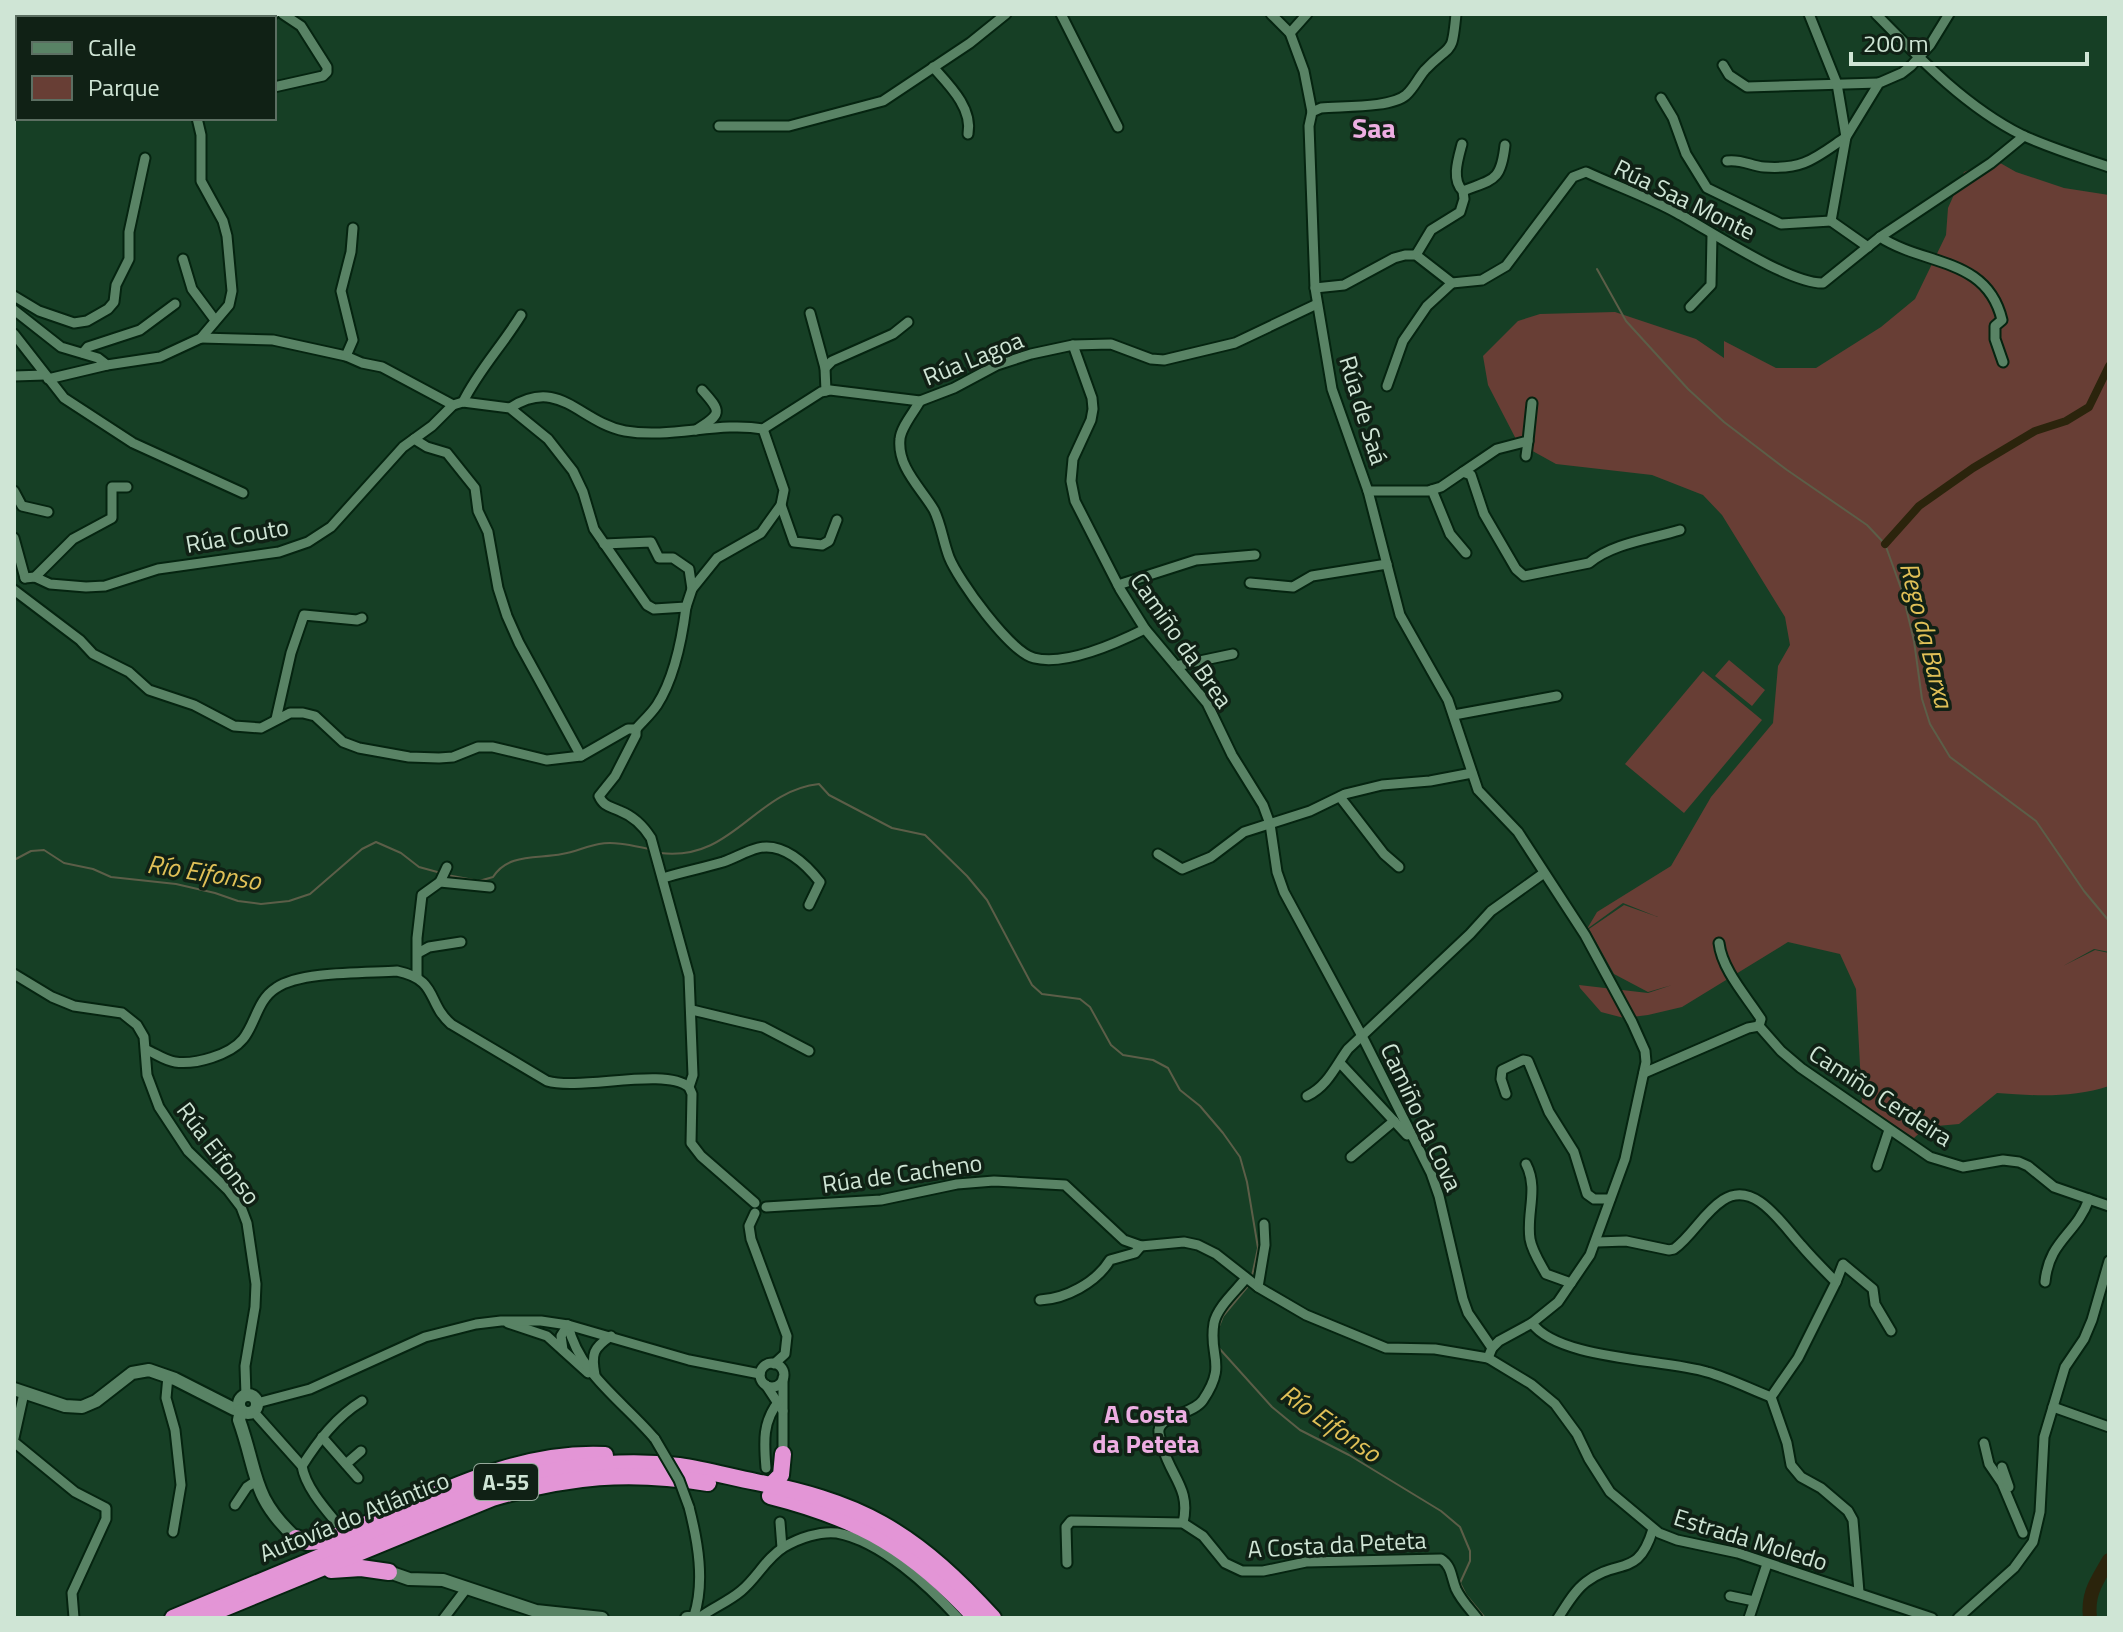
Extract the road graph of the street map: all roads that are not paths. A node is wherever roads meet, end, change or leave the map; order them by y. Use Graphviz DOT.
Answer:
graph roads {
  1 [pos="283,14"];
  2 [pos="1006,14"];
  3 [pos="1061,14"];
  4 [pos="1271,14"];
  5 [pos="1307,14"];
  6 [pos="1456,14"];
  7 [pos="1809,14"];
  8 [pos="1876,14"];
  9 [pos="1949,14"];
  10 [pos="1290,33"];
  11 [pos="1918,57"];
  12 [pos="1723,65"];
  13 [pos="933,67"];
  14 [pos="1879,83"];
  15 [pos="1837,84"];
  16 [pos="276,87"];
  17 [pos="1661,98"];
  18 [pos="1312,112"];
  19 [pos="197,120"];
  20 [pos="719,126"];
  21 [pos="1118,127"];
  22 [pos="968,134"];
  23 [pos="2024,136"];
  24 [pos="1846,137"];
  25 [pos="1462,144"];
  26 [pos="1505,145"];
  27 [pos="145,158"];
  28 [pos="1727,161"];
  29 [pos="2109,167"];
  30 [pos="1463,191"];
  31 [pos="1831,221"];
  32 [pos="353,228"];
  33 [pos="1712,235"];
  34 [pos="1880,237"];
  35 [pos="1868,247"];
  36 [pos="1416,255"];
  37 [pos="183,259"];
  38 [pos="1452,283"];
  39 [pos="1315,288"];
  40 [pos="14,296"];
  41 [pos="175,304"];
  42 [pos="1317,304"];
  43 [pos="1690,307"];
  44 [pos="810,313"];
  45 [pos="17,315"];
  46 [pos="521,315"];
  47 [pos="215,320"];
  48 [pos="908,322"];
  49 [pos="14,334"];
  50 [pos="201,338"];
  51 [pos="1073,345"];
  52 [pos="83,353"];
  53 [pos="346,356"];
  54 [pos="2003,362"];
  55 [pos="107,365"];
  56 [pos="825,368"];
  57 [pos="14,376"];
  58 [pos="49,377"];
  59 [pos="1387,386"];
  60 [pos="702,390"];
  61 [pos="826,391"];
  62 [pos="920,401"];
  63 [pos="458,403"];
  64 [pos="1532,403"];
  65 [pos="510,408"];
  66 [pos="763,429"];
  67 [pos="693,432"];
  68 [pos="414,439"];
  69 [pos="1528,441"];
  70 [pos="1526,456"];
  71 [pos="1463,472"];
  72 [pos="127,487"];
  73 [pos="1432,490"];
  74 [pos="14,491"];
  75 [pos="1368,491"];
  76 [pos="243,493"];
  77 [pos="781,505"];
  78 [pos="48,512"];
  79 [pos="837,520"];
  80 [pos="1680,530"];
  81 [pos="14,538"];
  82 [pos="604,544"];
  83 [pos="1466,553"];
  84 [pos="1255,555"];
  85 [pos="1387,564"];
  86 [pos="30,578"];
  87 [pos="1250,583"];
  88 [pos="1118,585"];
  89 [pos="14,587"];
  90 [pos="692,589"];
  91 [pos="686,607"];
  92 [pos="362,618"];
  93 [pos="1145,629"];
  94 [pos="1233,654"];
  95 [pos="1176,666"];
  96 [pos="1557,696"];
  97 [pos="1454,715"];
  98 [pos="276,719"];
  99 [pos="636,729"];
  100 [pos="581,756"];
  101 [pos="1472,773"];
  102 [pos="1340,797"];
  103 [pos="1270,824"];
  104 [pos="1158,854"];
  105 [pos="1399,867"];
  106 [pos="661,873"];
  107 [pos="1544,873"];
  108 [pos="490,887"];
  109 [pos="809,905"];
  110 [pos="461,942"];
  111 [pos="1719,943"];
  112 [pos="418,953"];
  113 [pos="14,974"];
  114 [pos="417,977"];
  115 [pos="692,1010"];
  116 [pos="1759,1026"];
  117 [pos="1362,1036"];
  118 [pos="147,1050"];
  119 [pos="809,1051"];
  120 [pos="1341,1064"];
  121 [pos="1644,1073"];
  122 [pos="689,1087"];
  123 [pos="1506,1094"];
  124 [pos="1307,1096"];
  125 [pos="1394,1121"];
  126 [pos="1889,1130"];
  127 [pos="1414,1140"];
  128 [pos="1351,1157"];
  129 [pos="1526,1164"];
  130 [pos="1877,1166"];
  131 [pos="1610,1199"];
  132 [pos="2089,1199"];
  133 [pos="2109,1206"];
  134 [pos="755,1208"];
  135 [pos="1264,1224"];
  136 [pos="1597,1242"];
  137 [pos="1141,1246"];
  138 [pos="2109,1261"];
  139 [pos="1247,1279"];
  140 [pos="1836,1282"];
  141 [pos="2045,1282"];
  142 [pos="1571,1283"];
  143 [pos="1258,1287"];
  144 [pos="1040,1300"];
  145 [pos="501,1321"];
  146 [pos="1532,1323"];
  147 [pos="568,1325"];
  148 [pos="1891,1331"];
  149 [pos="611,1336"];
  150 [pos="1492,1348"];
  151 [pos="563,1350"];
  152 [pos="1488,1358"];
  153 [pos="774,1364"];
  154 [pos="760,1374"];
  155 [pos="168,1376"];
  156 [pos="595,1378"];
  157 [pos="783,1378"];
  158 [pos="766,1385"];
  159 [pos="19,1391"];
  160 [pos="1771,1397"];
  161 [pos="362,1401"];
  162 [pos="247,1405"];
  163 [pos="781,1406"];
  164 [pos="2053,1407"];
  165 [pos="2109,1427"];
  166 [pos="322,1437"];
  167 [pos="14,1440"];
  168 [pos="1984,1443"];
  169 [pos="361,1451"];
  170 [pos="783,1454"];
  171 [pos="346,1464"];
  172 [pos="637,1464"];
  173 [pos="302,1466"];
  174 [pos="2002,1467"];
  175 [pos="766,1468"];
  176 [pos="358,1478"];
  177 [pos="256,1481"];
  178 [pos="771,1485"];
  179 [pos="235,1505"];
  180 [pos="780,1522"];
  181 [pos="1183,1523"];
  182 [pos="1653,1529"];
  183 [pos="173,1532"];
  184 [pos="345,1533"];
  185 [pos="2023,1533"];
  186 [pos="397,1537"];
  187 [pos="296,1538"];
  188 [pos="2033,1542"];
  189 [pos="782,1548"];
  190 [pos="1067,1563"];
  191 [pos="1767,1564"];
  192 [pos="389,1572"];
  193 [pos="310,1573"];
  194 [pos="466,1589"];
  195 [pos="1859,1592"];
  196 [pos="1730,1596"];
  197 [pos="1754,1601"];
  198 [pos="74,1618"];
  199 [pos="173,1618"];
  200 [pos="200,1618"];
  201 [pos="444,1618"];
  202 [pos="602,1618"];
  203 [pos="694,1618"];
  204 [pos="958,1618"];
  205 [pos="976,1618"];
  206 [pos="993,1618"];
  207 [pos="1477,1618"];
  208 [pos="1558,1618"];
  209 [pos="1749,1618"];
  210 [pos="1932,1618"];
  211 [pos="1958,1618"];
  1 -- 16 [label="street"];
  2 -- 13 [label="street"];
  3 -- 21 [label="street"];
  4 -- 10 [label="street"];
  5 -- 10 [label="street"];
  6 -- 18 [label="street"];
  7 -- 15 [label="street"];
  8 -- 11 [label="street"];
  9 -- 11 [label="street"];
  10 -- 18 [label="street, Rúa de Saá"];
  11 -- 14 [label="street"];
  11 -- 23 [label="street"];
  12 -- 15 [label="street"];
  13 -- 20 [label="street"];
  13 -- 22 [label="street"];
  14 -- 15 [label="street"];
  14 -- 24 [label="street"];
  15 -- 24 [label="street"];
  17 -- 31 [label="street"];
  18 -- 39 [label="street, Rúa de Saá"];
  19 -- 47 [label="street"];
  23 -- 29 [label="street"];
  23 -- 34 [label="street, Rúa Saa Monte"];
  24 -- 28 [label="street"];
  24 -- 31 [label="street"];
  25 -- 30 [label="street"];
  26 -- 30 [label="street"];
  27 -- 40 [label="street"];
  30 -- 36 [label="street"];
  31 -- 35 [label="street"];
  32 -- 53 [label="street"];
  33 -- 35 [label="street, Rúa Saa Monte"];
  33 -- 38 [label="street, Rúa Saa Monte"];
  33 -- 43 [label="street"];
  34 -- 35 [label="street, Rúa Saa Monte"];
  34 -- 54 [label="street"];
  36 -- 38 [label="street"];
  36 -- 39 [label="street"];
  37 -- 47 [label="street"];
  38 -- 59 [label="street"];
  39 -- 42 [label="street, Rúa de Saá"];
  41 -- 52 [label="street"];
  42 -- 51 [label="street, Rúa Lagoa"];
  42 -- 75 [label="street, Rúa de Saá"];
  44 -- 56 [label="street"];
  45 -- 52 [label="street"];
  46 -- 63 [label="street, Rúa Couto"];
  47 -- 50 [label="street"];
  48 -- 56 [label="street"];
  49 -- 58 [label="street"];
  50 -- 53 [label="street"];
  50 -- 55 [label="street"];
  51 -- 62 [label="street, Rúa Lagoa"];
  51 -- 88 [label="street, Camiño da Brea"];
  52 -- 55 [label="street"];
  53 -- 63 [label="street"];
  55 -- 58 [label="street"];
  56 -- 61 [label="street"];
  57 -- 58 [label="street"];
  58 -- 76 [label="street"];
  60 -- 67 [label="street"];
  61 -- 62 [label="street, Rúa Lagoa"];
  61 -- 66 [label="street"];
  62 -- 93 [label="street"];
  63 -- 65 [label="street"];
  63 -- 68 [label="street, Rúa Couto"];
  64 -- 69 [label="street"];
  65 -- 67 [label="street"];
  65 -- 82 [label="street"];
  66 -- 67 [label="street"];
  66 -- 77 [label="street"];
  68 -- 86 [label="street, Rúa Couto"];
  68 -- 100 [label="street"];
  69 -- 70 [label="street"];
  69 -- 71 [label="street"];
  71 -- 73 [label="street"];
  71 -- 80 [label="street"];
  72 -- 86 [label="street"];
  73 -- 75 [label="street"];
  73 -- 83 [label="street"];
  74 -- 78 [label="street"];
  75 -- 85 [label="street, Rúa de Saá"];
  77 -- 79 [label="street"];
  77 -- 90 [label="street"];
  81 -- 86 [label="street"];
  82 -- 90 [label="street"];
  82 -- 91 [label="street"];
  84 -- 88 [label="street"];
  85 -- 87 [label="street"];
  85 -- 97 [label="street, Rúa de Saá"];
  86 -- 89 [label="street"];
  88 -- 93 [label="street, Camiño da Brea"];
  89 -- 98 [label="street"];
  90 -- 91 [label="street"];
  91 -- 99 [label="street"];
  92 -- 98 [label="street"];
  93 -- 95 [label="street, Camiño da Brea"];
  94 -- 95 [label="street"];
  95 -- 103 [label="street, Camiño da Brea"];
  96 -- 97 [label="street"];
  97 -- 101 [label="street, Rúa de Saá"];
  98 -- 100 [label="street"];
  99 -- 100 [label="street"];
  99 -- 106 [label="street"];
  101 -- 102 [label="street"];
  101 -- 107 [label="street, Rúa de Saá"];
  102 -- 103 [label="street"];
  102 -- 105 [label="street"];
  103 -- 104 [label="street"];
  103 -- 117 [label="street, Camiño da Brea"];
  106 -- 109 [label="street"];
  106 -- 115 [label="street"];
  107 -- 117 [label="street"];
  107 -- 121 [label="street, Rúa de Saá"];
  108 -- 112 [label="street"];
  110 -- 112 [label="street"];
  111 -- 116 [label="street, Camiño Cerdeira"];
  112 -- 114 [label="street"];
  113 -- 118 [label="street, Rúa Eifonso"];
  114 -- 118 [label="street"];
  114 -- 122 [label="street"];
  115 -- 119 [label="street"];
  115 -- 122 [label="street"];
  116 -- 121 [label="street"];
  116 -- 126 [label="street, Camiño Cerdeira"];
  117 -- 120 [label="street"];
  117 -- 127 [label="street, Camiño da Cova"];
  118 -- 162 [label="street, Rúa Eifonso"];
  120 -- 124 [label="street"];
  120 -- 125 [label="street"];
  121 -- 131 [label="street"];
  122 -- 134 [label="street"];
  123 -- 131 [label="street"];
  125 -- 127 [label="street"];
  125 -- 128 [label="street"];
  126 -- 130 [label="street"];
  126 -- 132 [label="street, Camiño Cerdeira"];
  127 -- 150 [label="street, Camiño da Cova"];
  129 -- 142 [label="street"];
  131 -- 136 [label="street"];
  132 -- 133 [label="street, Camiño Cerdeira"];
  132 -- 141 [label="street"];
  134 -- 137 [label="street, Rúa de Cacheno"];
  134 -- 153 [label="street"];
  135 -- 143 [label="street"];
  136 -- 140 [label="street"];
  136 -- 142 [label="street"];
  137 -- 139 [label="street"];
  137 -- 144 [label="street"];
  138 -- 164 [label="street"];
  139 -- 143 [label="street"];
  139 -- 181 [label="street"];
  140 -- 148 [label="street"];
  140 -- 160 [label="street"];
  142 -- 146 [label="street"];
  143 -- 152 [label="street"];
  145 -- 147 [label="street"];
  145 -- 151 [label="street"];
  145 -- 162 [label="street"];
  146 -- 150 [label="street"];
  146 -- 160 [label="street"];
  147 -- 149 [label="street"];
  147 -- 151 [label="street"];
  147 -- 156 [label="street"];
  149 -- 154 [label="street"];
  149 -- 156 [label="street"];
  150 -- 152 [label="street"];
  151 -- 156 [label="street"];
  152 -- 182 [label="street, Estrada Moledo"];
  153 -- 154 [label="street"];
  153 -- 157 [label="street"];
  154 -- 158 [label="street"];
  155 -- 159 [label="street"];
  155 -- 162 [label="street"];
  155 -- 183 [label="street"];
  156 -- 203 [label="street, bridge"];
  157 -- 158 [label="street"];
  157 -- 163 [label="street"];
  158 -- 163 [label="street"];
  159 -- 167 [label="street"];
  160 -- 195 [label="street"];
  161 -- 166 [label="street"];
  162 -- 173 [label="street"];
  162 -- 177 [label="street"];
  163 -- 170 [label="street"];
  163 -- 175 [label="street"];
  164 -- 165 [label="street"];
  164 -- 188 [label="street"];
  166 -- 171 [label="street"];
  166 -- 173 [label="street"];
  167 -- 198 [label="street"];
  168 -- 185 [label="street"];
  169 -- 171 [label="street"];
  170 -- 178 [label="highway"];
  171 -- 176 [label="street"];
  172 -- 178 [label="highway, Autovía do Atlántico / A-55"];
  172 -- 184 [label="highway"];
  172 -- 199 [label="highway, Autovía do Atlántico / A-55"];
  173 -- 184 [label="street"];
  174 -- 185 [label="street"];
  177 -- 179 [label="street"];
  177 -- 187 [label="street"];
  178 -- 206 [label="highway, Autovía do Atlántico / A-55"];
  180 -- 189 [label="street"];
  181 -- 190 [label="street"];
  181 -- 207 [label="street, A Costa da Peteta"];
  182 -- 191 [label="street, Estrada Moledo"];
  182 -- 208 [label="street"];
  184 -- 187 [label="highway"];
  185 -- 188 [label="street"];
  186 -- 192 [label="highway"];
  186 -- 193 [label="highway, Autovía do Atlántico / A-55"];
  186 -- 205 [label="highway, Autovía do Atlántico / A-55"];
  188 -- 211 [label="street"];
  189 -- 203 [label="street"];
  189 -- 204 [label="street"];
  191 -- 195 [label="street, Estrada Moledo"];
  191 -- 197 [label="street"];
  192 -- 193 [label="highway"];
  192 -- 194 [label="street"];
  193 -- 200 [label="highway, Autovía do Atlántico / A-55"];
  194 -- 201 [label="street"];
  194 -- 202 [label="street"];
  195 -- 210 [label="street, Estrada Moledo"];
  196 -- 197 [label="street"];
  197 -- 209 [label="street"];
}
